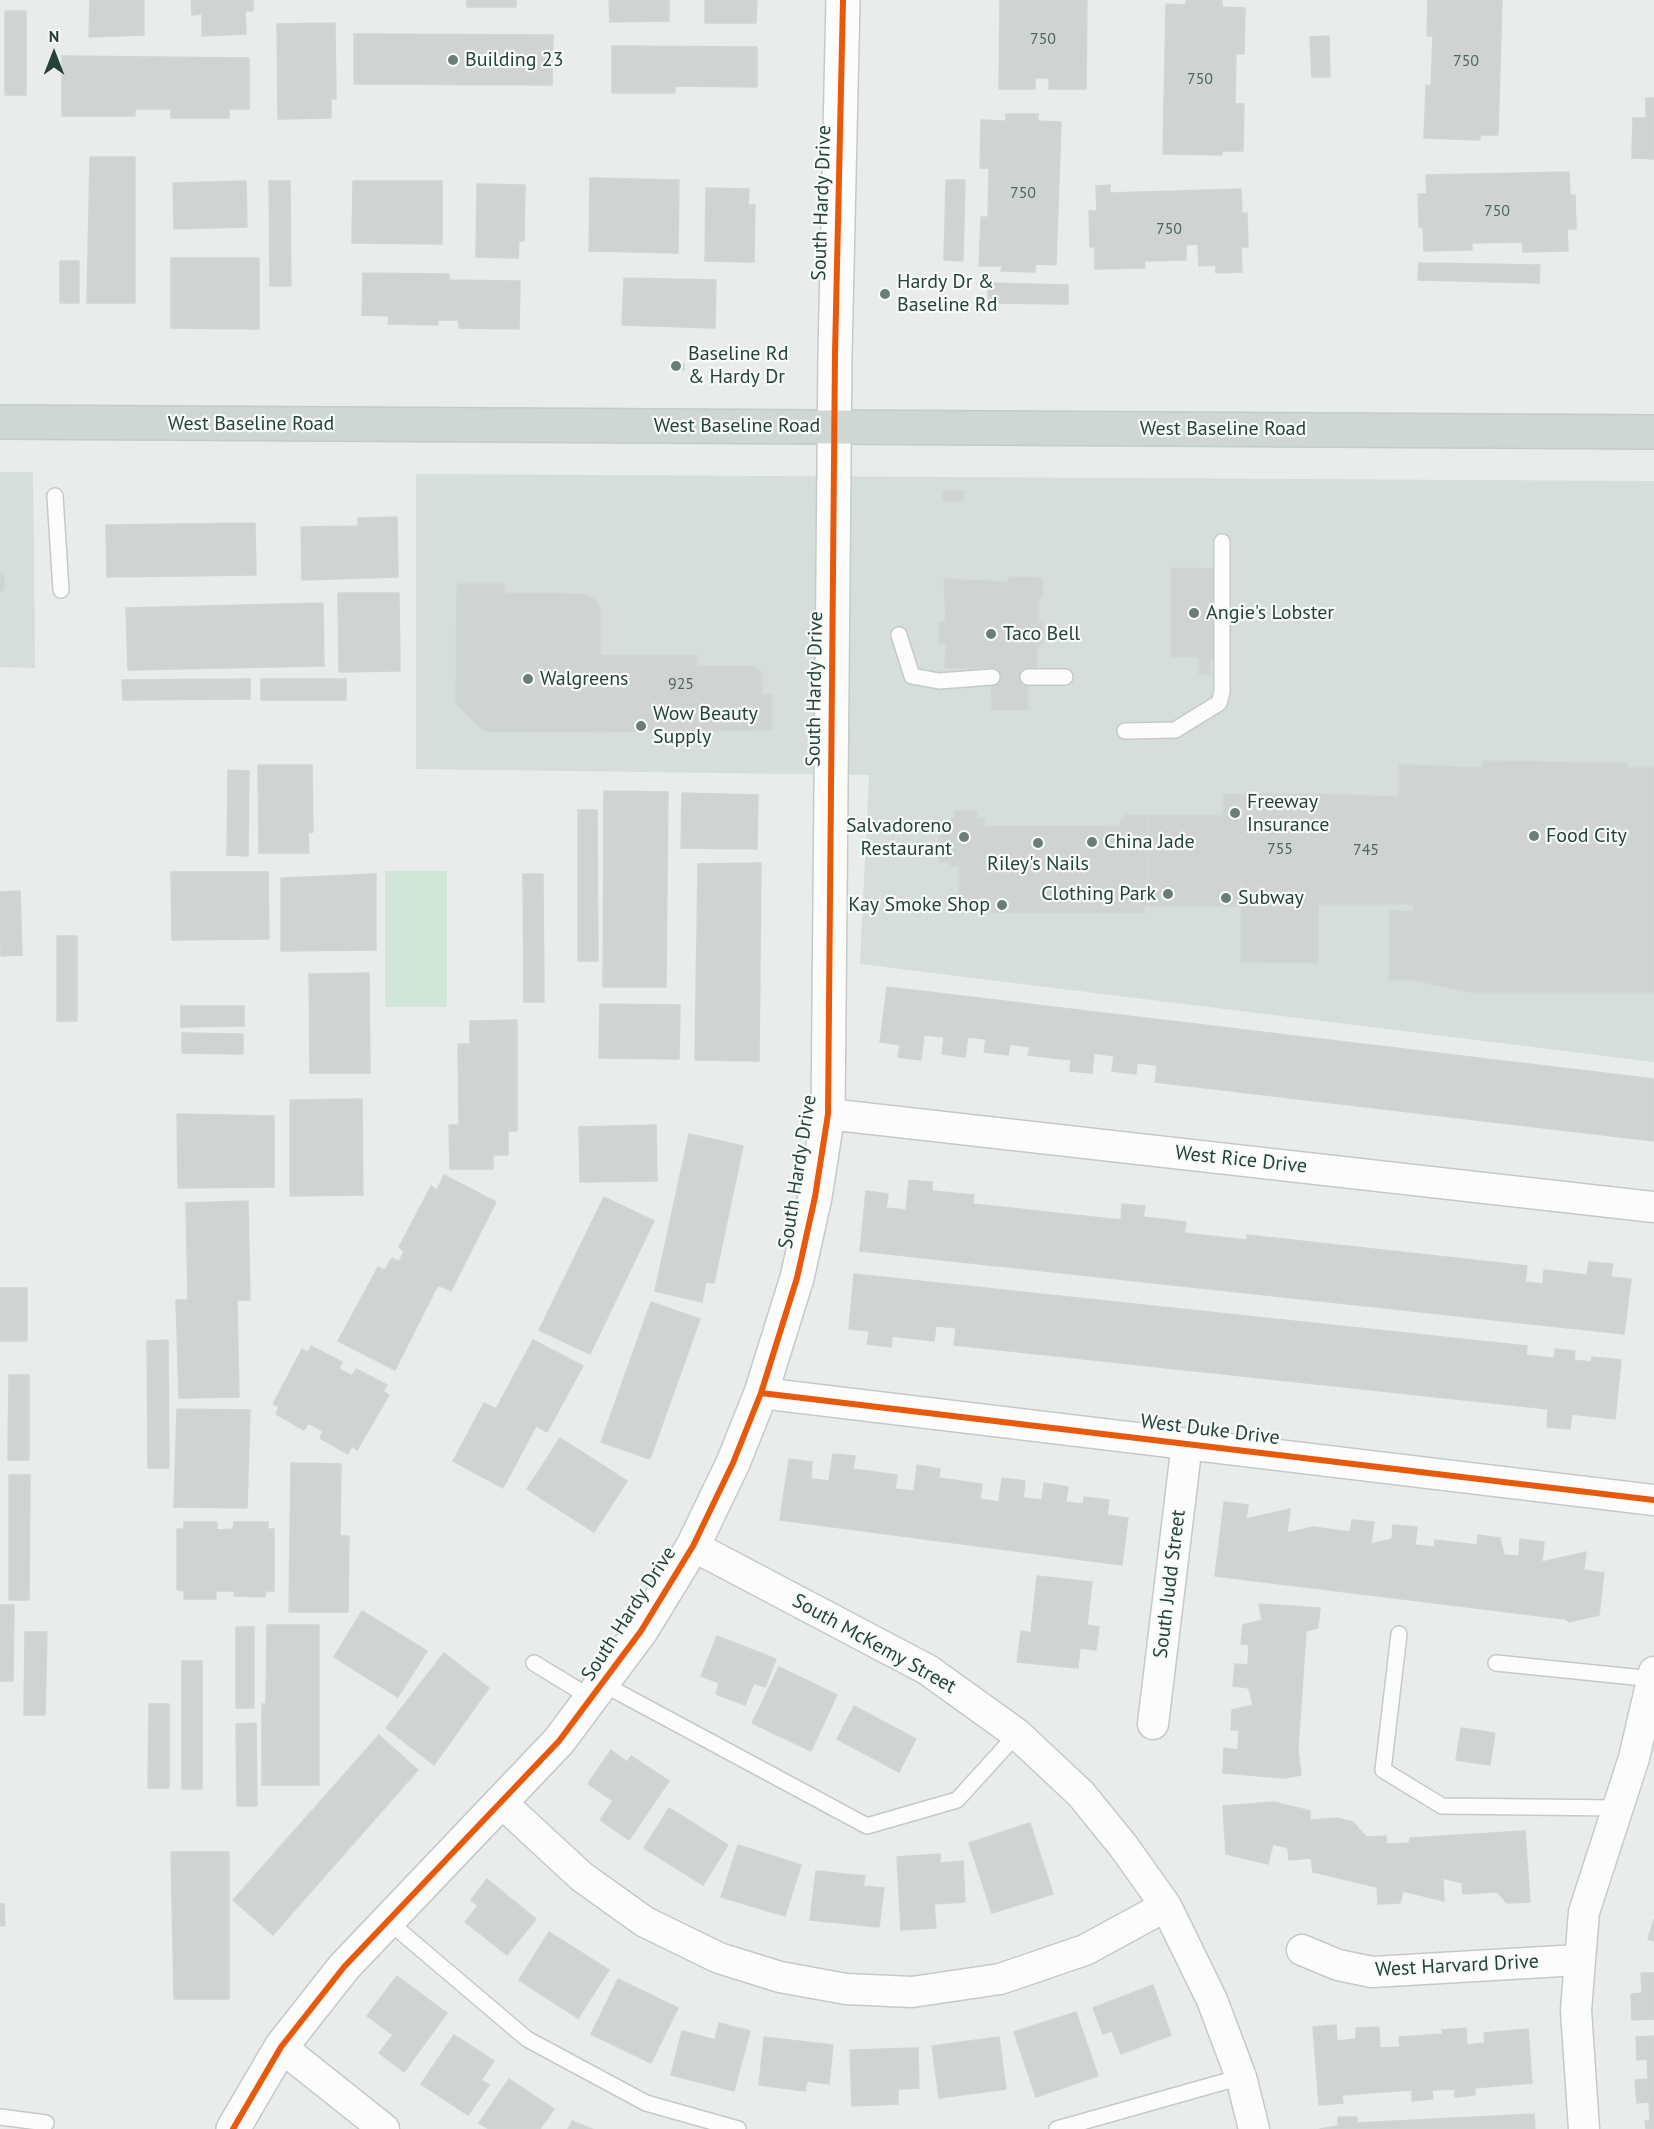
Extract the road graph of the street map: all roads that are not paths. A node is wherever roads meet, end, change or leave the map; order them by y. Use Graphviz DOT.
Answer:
graph roads {
  1 [pos="843,0"];
  2 [pos="0,423"];
  3 [pos="834,427"];
  4 [pos="1654,432"];
  5 [pos="55,496"];
  6 [pos="1222,542"];
  7 [pos="61,590"];
  8 [pos="899,635"];
  9 [pos="992,677"];
  10 [pos="1028,677"];
  11 [pos="1065,677"];
  12 [pos="1125,731"];
  13 [pos="828,1114"];
  14 [pos="1654,1207"];
  15 [pos="761,1393"];
  16 [pos="1187,1443"];
  17 [pos="1654,1500"];
  18 [pos="693,1546"];
  19 [pos="1398,1634"];
  20 [pos="534,1663"];
  21 [pos="1496,1663"];
  22 [pos="1654,1672"];
  23 [pos="1653,1679"];
  24 [pos="598,1691"];
  25 [pos="1153,1724"];
  26 [pos="1017,1734"];
  27 [pos="502,1803"];
  28 [pos="1618,1808"];
  29 [pos="1166,1906"];
  30 [pos="388,1921"];
  31 [pos="1302,1950"];
  32 [pos="1579,1960"];
  33 [pos="281,2047"];
  34 [pos="1241,2077"];
  35 [pos="0,2117"];
  36 [pos="46,2123"];
  37 [pos="233,2129"];
  38 [pos="384,2129"];
  39 [pos="738,2129"];
  40 [pos="1058,2129"];
  41 [pos="1254,2129"];
  42 [pos="1584,2129"];
  1 -- 3 [label="street, South Hardy Drive"];
  2 -- 3 [label="main road, West Baseline Road"];
  3 -- 4 [label="main road, West Baseline Road"];
  3 -- 13 [label="street, South Hardy Drive"];
  5 -- 7 [label="lane"];
  6 -- 12 [label="lane"];
  8 -- 9 [label="lane"];
  10 -- 11 [label="lane"];
  13 -- 14 [label="street, West Rice Drive"];
  13 -- 15 [label="street, South Hardy Drive"];
  15 -- 16 [label="street, West Duke Drive"];
  15 -- 18 [label="street, South Hardy Drive"];
  16 -- 17 [label="street, West Duke Drive"];
  16 -- 25 [label="street, South Judd Street"];
  18 -- 24 [label="street, South Hardy Drive"];
  18 -- 26 [label="street, South McKemy Street"];
  19 -- 28 [label="lane"];
  20 -- 24 [label="lane"];
  21 -- 23 [label="lane"];
  22 -- 23 [label="street"];
  23 -- 28 [label="street"];
  24 -- 26 [label="lane"];
  24 -- 27 [label="street, South Hardy Drive"];
  26 -- 29 [label="street, South McKemy Street"];
  27 -- 29 [label="street"];
  27 -- 30 [label="street, South Hardy Drive"];
  28 -- 32 [label="street"];
  29 -- 34 [label="street, South McKemy Street"];
  30 -- 33 [label="street, South Hardy Drive"];
  30 -- 39 [label="lane"];
  31 -- 32 [label="street, West Harvard Drive"];
  32 -- 42 [label="street"];
  33 -- 37 [label="street, South Hardy Drive"];
  33 -- 38 [label="street"];
  34 -- 40 [label="lane"];
  34 -- 41 [label="street, South McKemy Street"];
  35 -- 36 [label="lane"];
}
